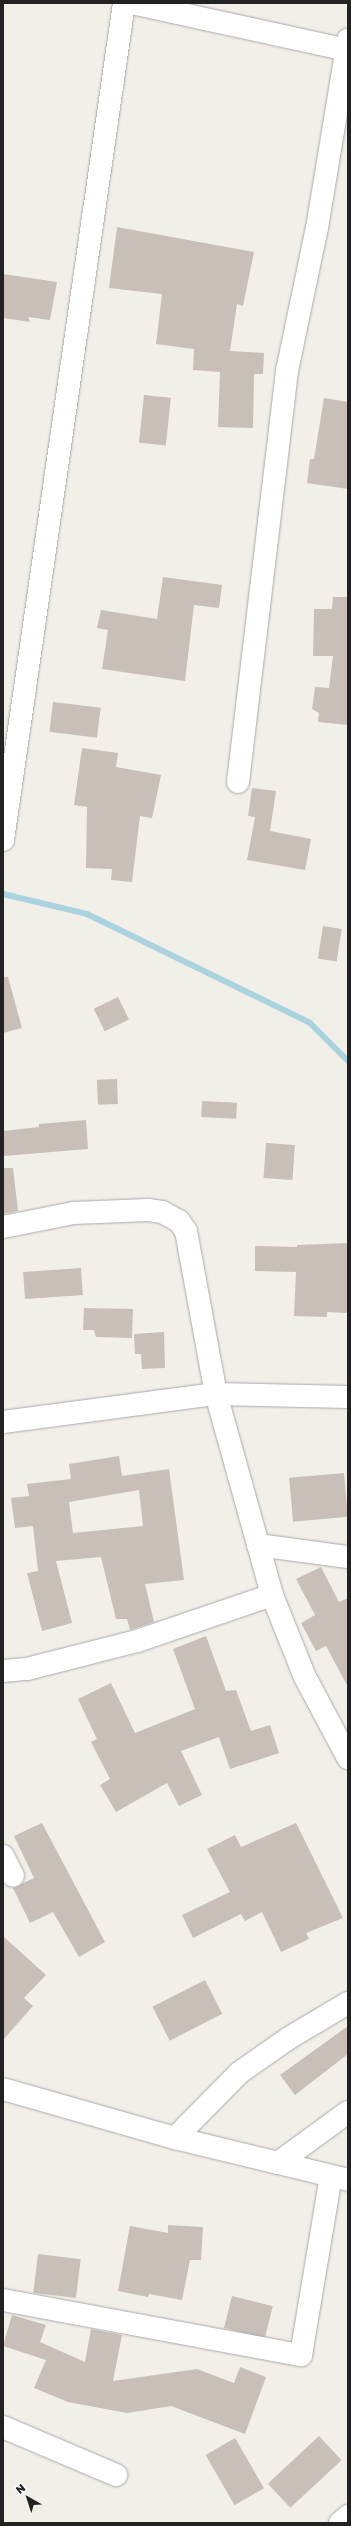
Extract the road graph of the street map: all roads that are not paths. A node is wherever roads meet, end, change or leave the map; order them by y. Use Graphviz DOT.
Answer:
graph roads {
  1 [pos="124,3"];
  2 [pos="132,3"];
  3 [pos="195,10"];
  4 [pos="347,45"];
  5 [pos="238,782"];
  6 [pos="3,840"];
  7 [pos="3,1227"];
  8 [pos="216,1394"];
  9 [pos="348,1397"];
  10 [pos="3,1422"];
  11 [pos="258,1546"];
  12 [pos="348,1557"];
  13 [pos="272,1595"];
  14 [pos="3,1671"];
  15 [pos="348,1758"];
  16 [pos="3,1856"];
  17 [pos="13,1876"];
  18 [pos="348,2002"];
  19 [pos="3,2089"];
  20 [pos="348,2112"];
  21 [pos="175,2138"];
  22 [pos="278,2163"];
  23 [pos="340,2178"];
  24 [pos="3,2300"];
  25 [pos="3,2427"];
  26 [pos="116,2475"];
  27 [pos="348,2516"];
  28 [pos="340,2523"];
  1 -- 6 [label="street"];
  2 -- 3 [label="street"];
  3 -- 4 [label="street"];
  4 -- 5 [label="street"];
  7 -- 8 [label="street"];
  8 -- 9 [label="street"];
  8 -- 10 [label="street"];
  8 -- 11 [label="street"];
  11 -- 12 [label="street"];
  11 -- 13 [label="street"];
  13 -- 14 [label="street"];
  13 -- 15 [label="street"];
  16 -- 17 [label="street"];
  18 -- 21 [label="street"];
  19 -- 21 [label="street"];
  20 -- 22 [label="street"];
  21 -- 22 [label="street"];
  22 -- 23 [label="street"];
  23 -- 24 [label="street"];
  25 -- 26 [label="street"];
  27 -- 28 [label="street"];
}
